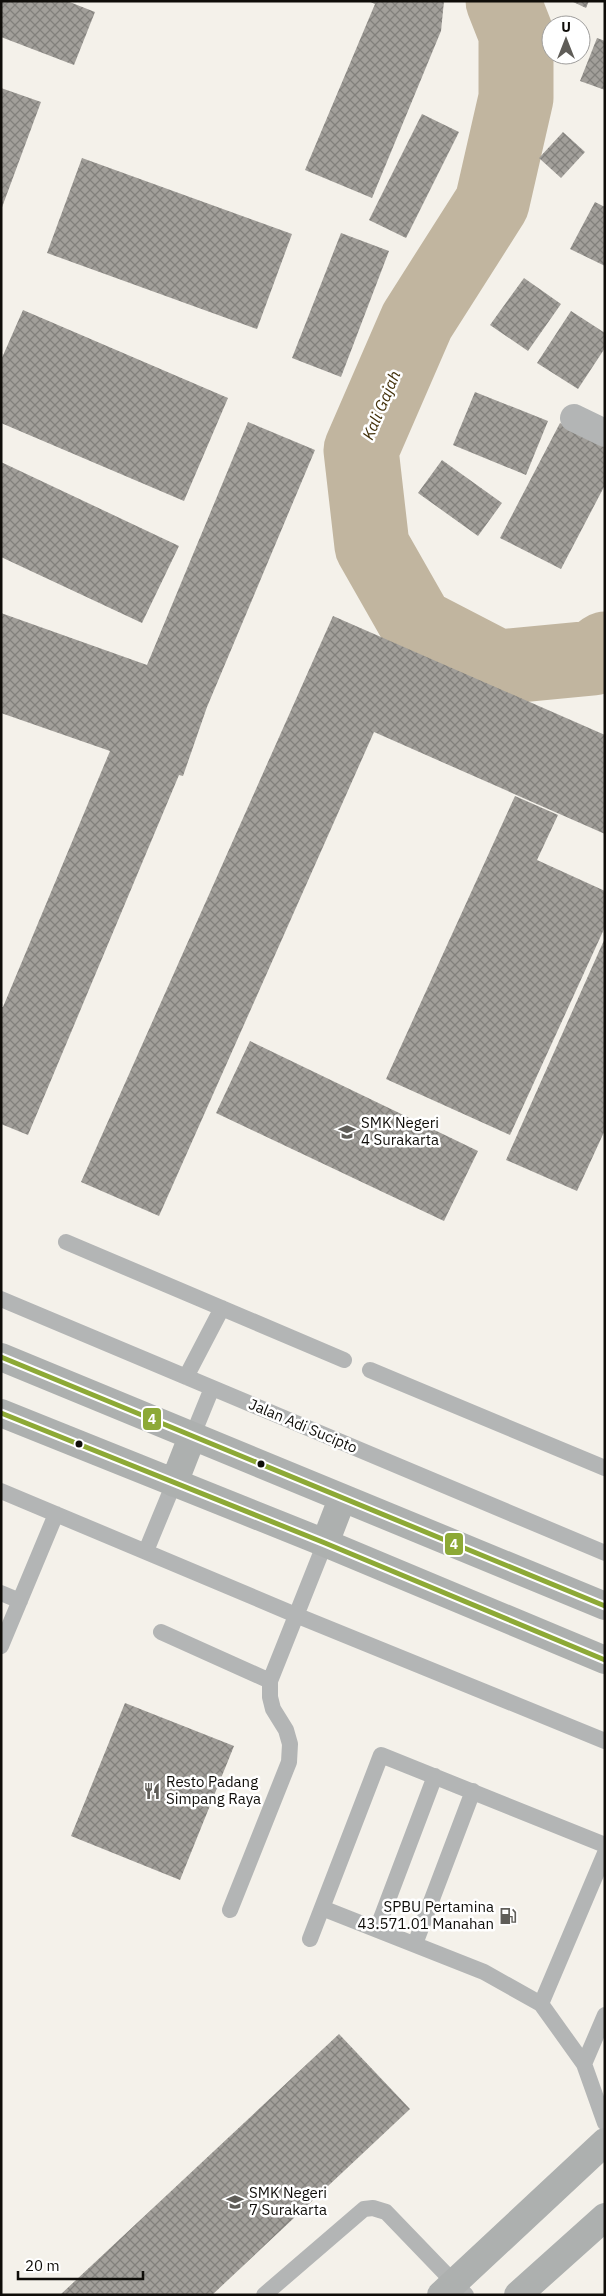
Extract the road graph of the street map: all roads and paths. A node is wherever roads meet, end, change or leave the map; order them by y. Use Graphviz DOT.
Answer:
graph roads {
  1 [pos="574,418"];
  2 [pos="605,433"];
  3 [pos="66,1242"];
  4 [pos="1,1299"];
  5 [pos="222,1308"];
  6 [pos="1,1357"];
  7 [pos="344,1360"];
  8 [pos="370,1370"];
  9 [pos="186,1377"];
  10 [pos="212,1388"];
  11 [pos="1,1413"];
  12 [pos="192,1437"];
  13 [pos="605,1468"];
  14 [pos="174,1483"];
  15 [pos="1,1491"];
  16 [pos="342,1499"];
  17 [pos="56,1514"];
  18 [pos="325,1543"];
  19 [pos="146,1552"];
  20 [pos="605,1553"];
  21 [pos="1,1593"];
  22 [pos="20,1601"];
  23 [pos="605,1606"];
  24 [pos="296,1615"];
  25 [pos="161,1632"];
  26 [pos="1,1646"];
  27 [pos="605,1660"];
  28 [pos="270,1681"];
  29 [pos="605,1741"];
  30 [pos="435,1776"];
  31 [pos="473,1791"];
  32 [pos="605,1845"];
  33 [pos="605,1853"];
  34 [pos="322,1908"];
  35 [pos="230,1910"];
  36 [pos="377,1929"];
  37 [pos="310,1939"];
  38 [pos="414,1944"];
  39 [pos="542,2004"];
  40 [pos="605,2015"];
  41 [pos="584,2064"];
  42 [pos="605,2123"];
  43 [pos="605,2142"];
  44 [pos="605,2218"];
  45 [pos="454,2291"];
  46 [pos="264,2295"];
  47 [pos="518,2295"];
  1 -- 2 [label="street"];
  3 -- 5 [label="lane"];
  4 -- 9 [label="lane, Jalan Adi Sucipto"];
  5 -- 7 [label="lane"];
  5 -- 9 [label="lane"];
  6 -- 12 [label="highway"];
  8 -- 13 [label="lane"];
  9 -- 10 [label="lane, Jalan Adi Sucipto"];
  10 -- 12 [label="lane"];
  10 -- 20 [label="lane, Jalan Adi Sucipto"];
  11 -- 14 [label="highway"];
  12 -- 14 [label="highway"];
  12 -- 16 [label="highway"];
  14 -- 18 [label="highway"];
  14 -- 19 [label="lane"];
  15 -- 17 [label="lane"];
  16 -- 18 [label="highway"];
  16 -- 23 [label="highway"];
  17 -- 19 [label="lane"];
  17 -- 22 [label="lane"];
  18 -- 24 [label="lane"];
  18 -- 27 [label="highway"];
  19 -- 24 [label="lane"];
  21 -- 22 [label="lane"];
  22 -- 26 [label="lane"];
  24 -- 28 [label="lane"];
  24 -- 29 [label="lane"];
  25 -- 28 [label="lane"];
  28 -- 35 [label="lane"];
  30 -- 31 [label="lane"];
  30 -- 34 [label="lane"];
  30 -- 36 [label="lane"];
  31 -- 32 [label="lane"];
  31 -- 38 [label="lane"];
  33 -- 39 [label="lane"];
  34 -- 36 [label="lane"];
  34 -- 37 [label="lane"];
  36 -- 38 [label="lane"];
  38 -- 39 [label="lane"];
  39 -- 41 [label="lane"];
  40 -- 41 [label="lane"];
  41 -- 42 [label="lane"];
  43 -- 45 [label="highway"];
  44 -- 47 [label="highway"];
  45 -- 46 [label="lane"];
}
